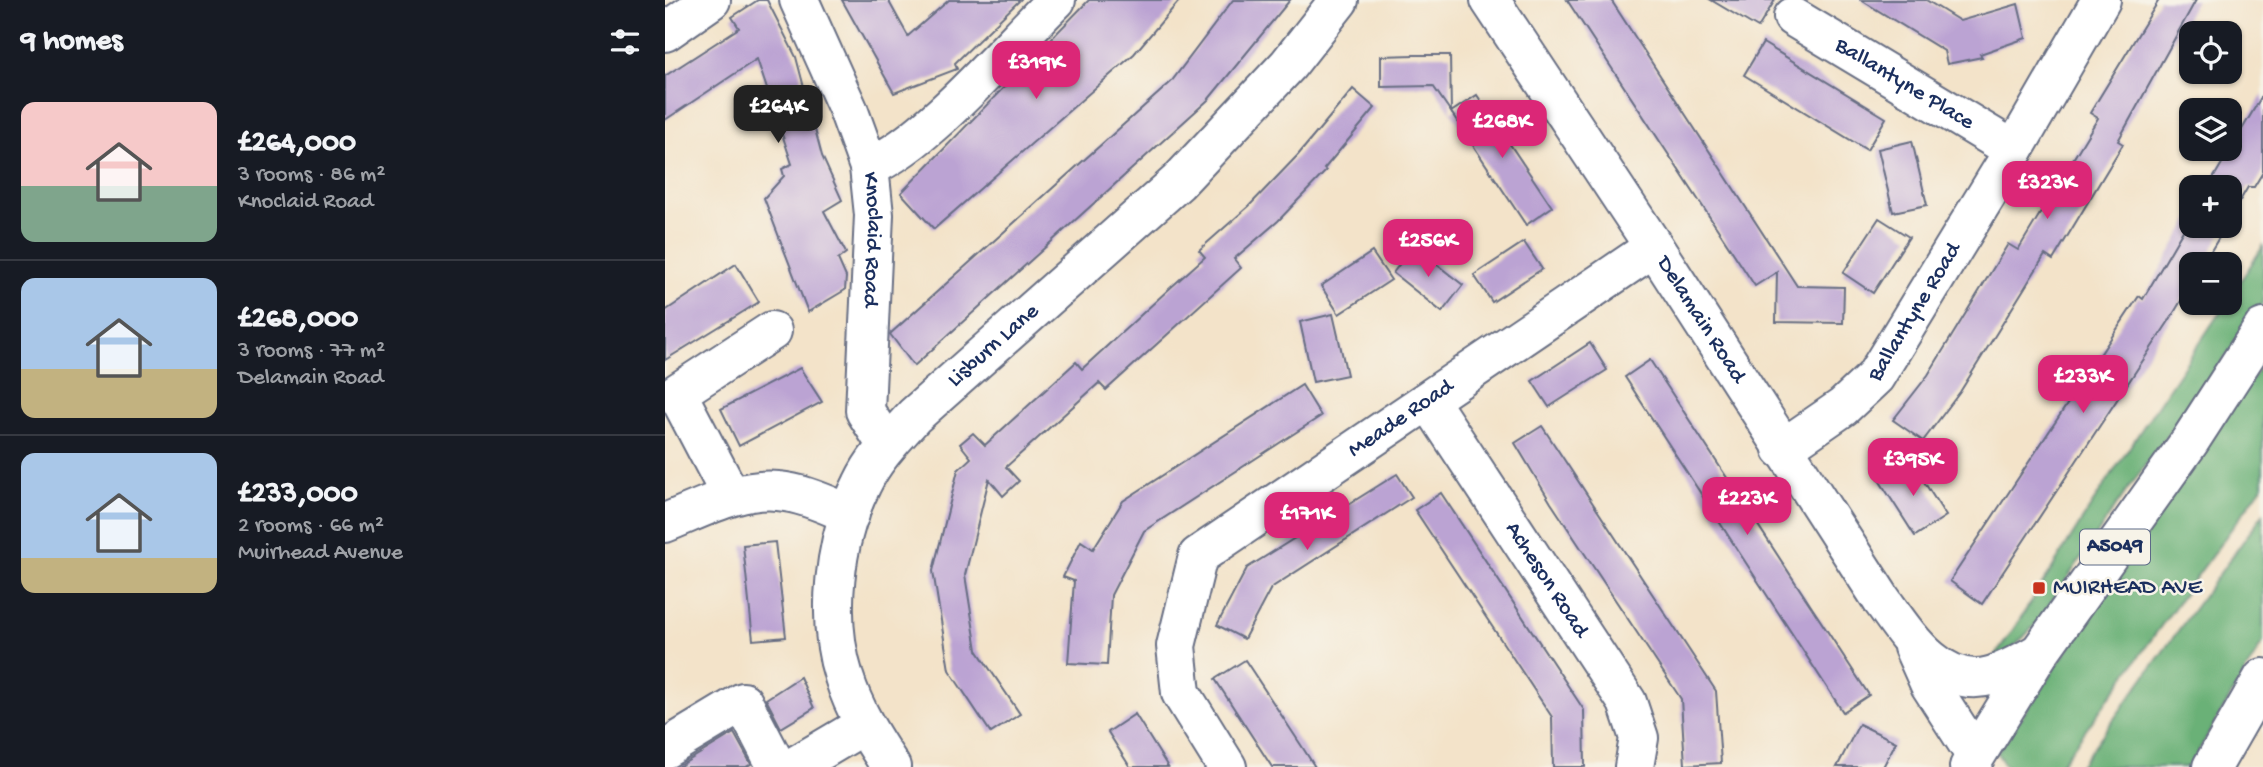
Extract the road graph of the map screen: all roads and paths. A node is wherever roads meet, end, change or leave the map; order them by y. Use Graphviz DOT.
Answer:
graph roads {
  1 [pos="711,0"];
  2 [pos="799,0"];
  3 [pos="1056,0"];
  4 [pos="1339,0"];
  5 [pos="1490,0"];
  6 [pos="2101,0"];
  7 [pos="1793,17"];
  8 [pos="665,32"];
  9 [pos="2014,150"];
  10 [pos="869,167"];
  11 [pos="1654,247"];
  12 [pos="2263,328"];
  13 [pos="772,331"];
  14 [pos="1429,401"];
  15 [pos="887,446"];
  16 [pos="1782,449"];
  17 [pos="731,496"];
  18 [pos="850,514"];
  19 [pos="665,523"];
  20 [pos="1912,642"];
  21 [pos="2039,653"];
  22 [pos="2263,678"];
  23 [pos="864,725"];
  24 [pos="665,749"];
  25 [pos="1972,761"];
  26 [pos="777,767"];
  27 [pos="793,767"];
  28 [pos="891,767"];
  29 [pos="1227,767"];
  30 [pos="1634,767"];
  31 [pos="2212,767"];
  1 -- 8 [label="main road"];
  2 -- 10 [label="main road, Knoclaid Road"];
  3 -- 10 [label="main road"];
  4 -- 15 [label="main road, Lisburn Lane"];
  5 -- 11 [label="main road, Delamain Road"];
  6 -- 9 [label="main road, Ballantyne Road"];
  7 -- 9 [label="main road, Ballantyne Place"];
  9 -- 16 [label="main road, Ballantyne Road"];
  10 -- 15 [label="main road, Knoclaid Road"];
  11 -- 14 [label="main road, Meade Road"];
  11 -- 16 [label="main road, Delamain Road"];
  12 -- 21 [label="main road, A5049"];
  13 -- 17 [label="main road"];
  14 -- 29 [label="main road, Meade Road"];
  14 -- 30 [label="main road, Acheson Road"];
  15 -- 18 [label="main road, Lisburn Lane"];
  16 -- 20 [label="main road, Delamain Road"];
  17 -- 18 [label="main road"];
  17 -- 19 [label="main road"];
  18 -- 23 [label="main road, Lisburn Lane"];
  20 -- 21 [label="main road"];
  20 -- 25 [label="main road"];
  21 -- 25 [label="main road, A5049"];
  22 -- 31 [label="main road"];
  23 -- 27 [label="main road"];
  23 -- 28 [label="main road, Lisburn Lane"];
  24 -- 26 [label="main road"];
}
